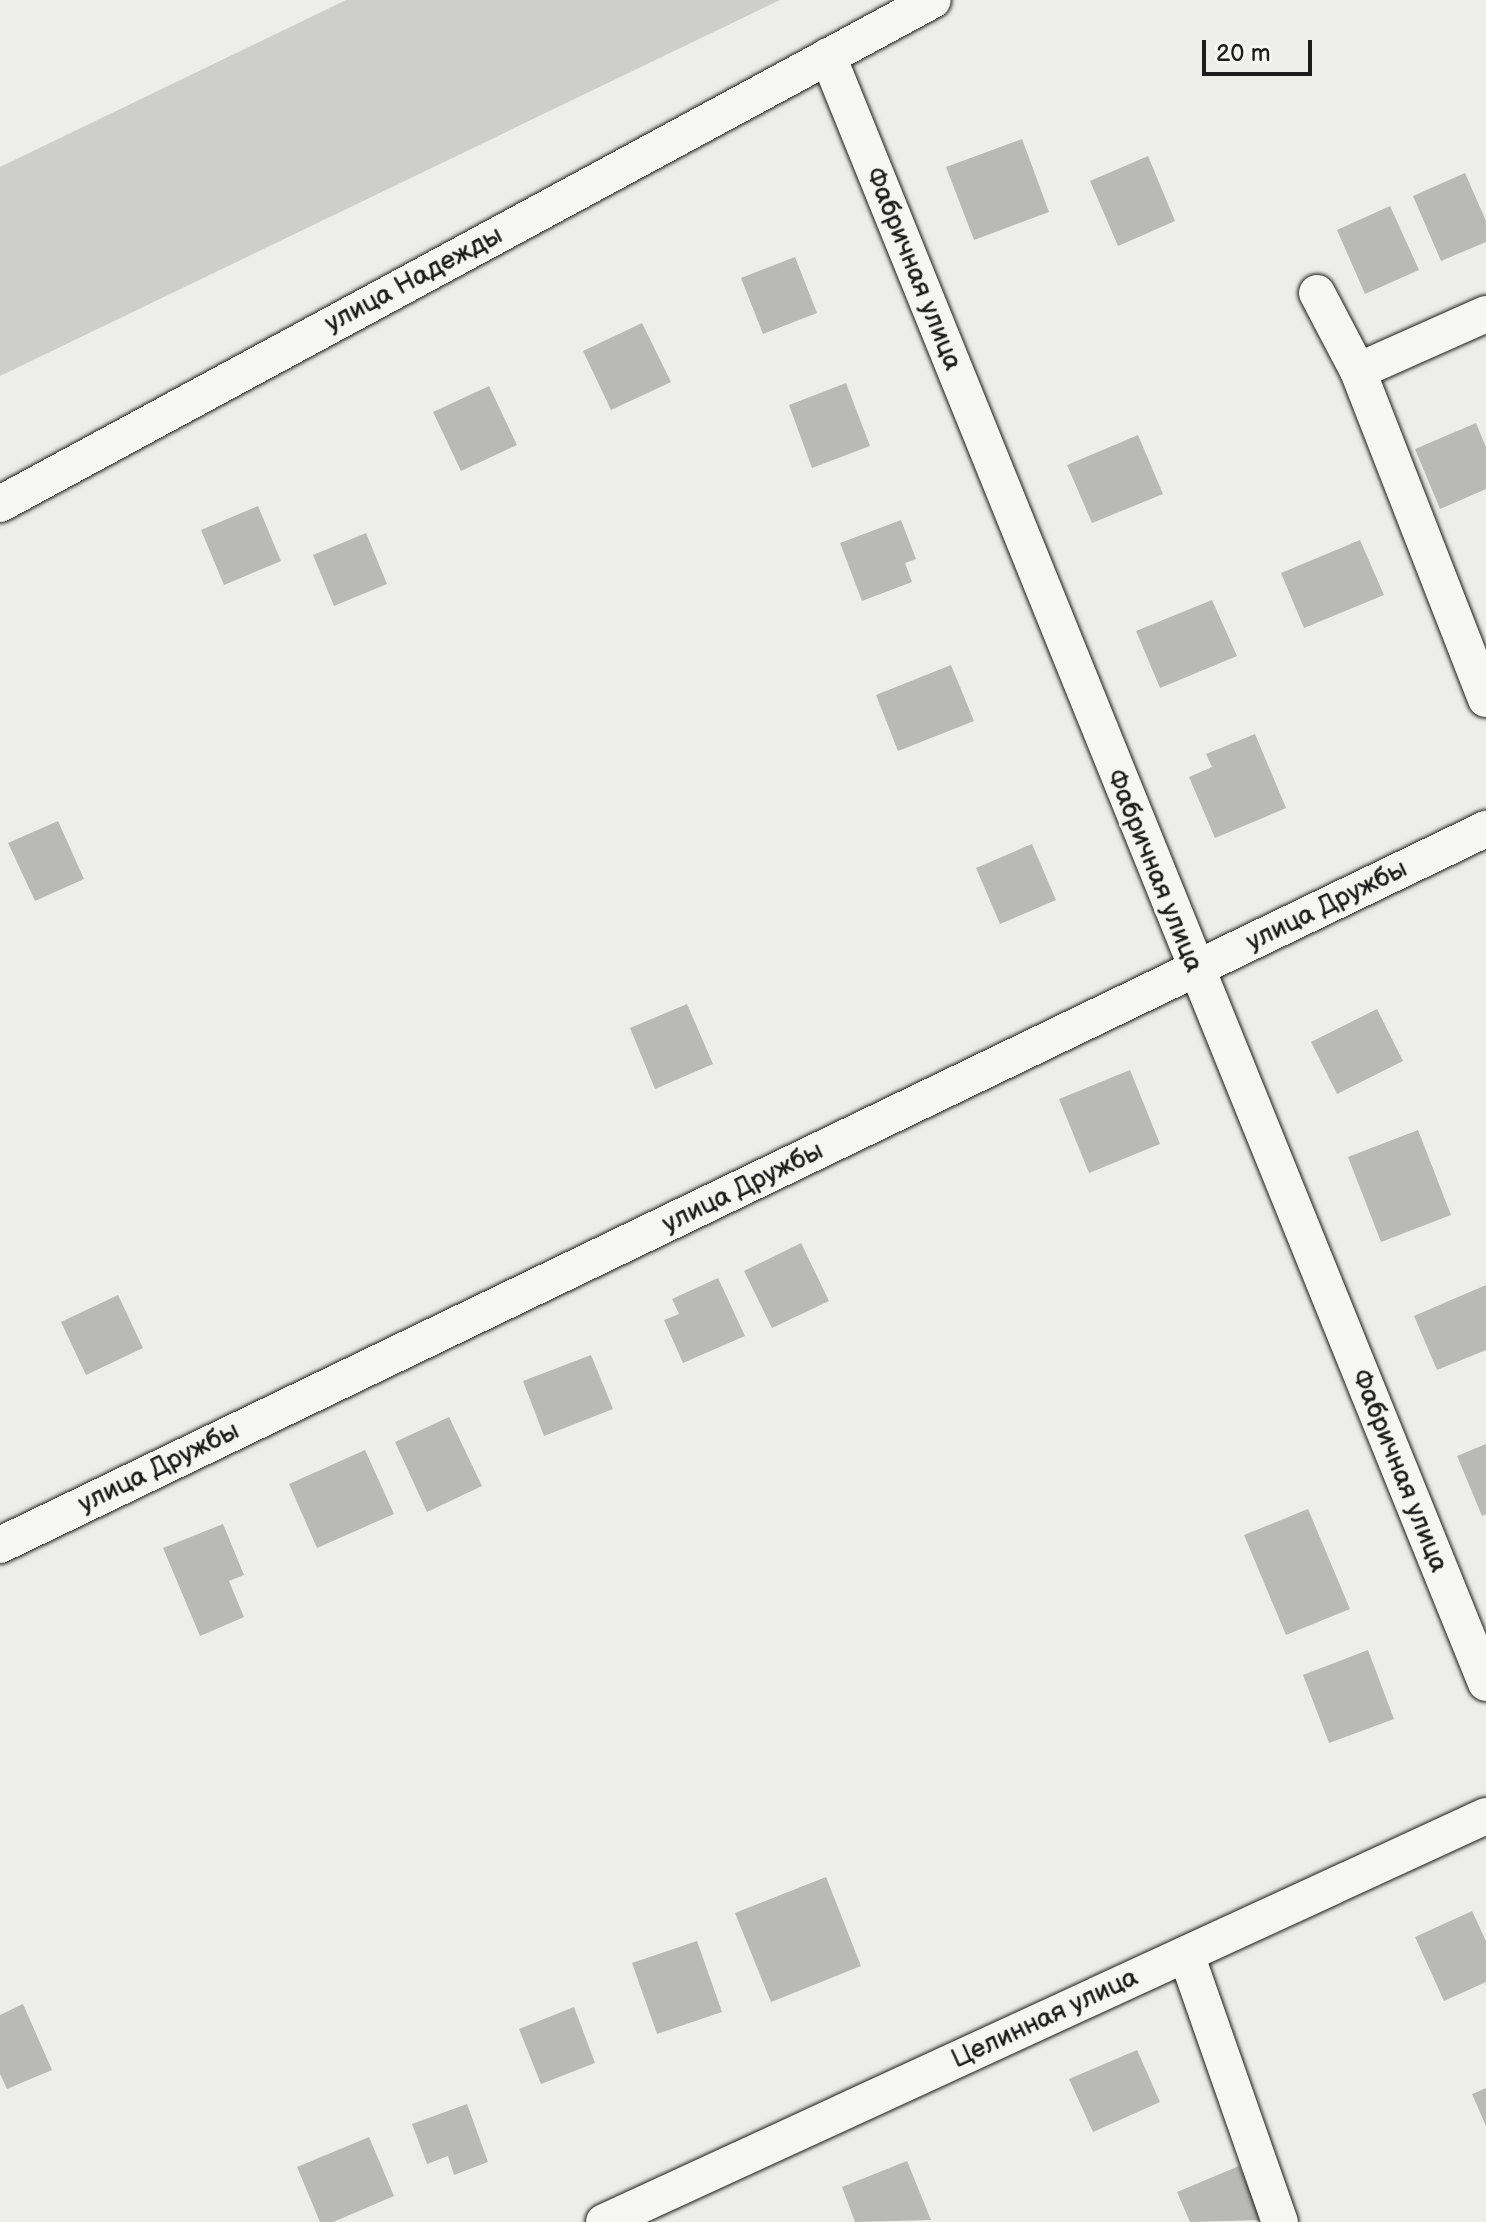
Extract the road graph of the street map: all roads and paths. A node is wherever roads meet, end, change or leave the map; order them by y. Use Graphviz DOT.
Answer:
graph roads {
  1 [pos="933,0"];
  2 [pos="828,56"];
  3 [pos="1317,293"];
  4 [pos="1486,314"];
  5 [pos="1358,371"];
  6 [pos="0,504"];
  7 [pos="1486,699"];
  8 [pos="1486,829"];
  9 [pos="1195,971"];
  10 [pos="0,1545"];
  11 [pos="1486,1683"];
  12 [pos="1486,1816"];
  13 [pos="1186,1954"];
  14 [pos="604,2222"];
  15 [pos="1280,2222"];
  1 -- 2 [label="street, улица Надежды"];
  2 -- 6 [label="street, улица Надежды"];
  2 -- 9 [label="street, Фабричная улица"];
  3 -- 5 [label="street"];
  4 -- 5 [label="street"];
  5 -- 7 [label="street"];
  8 -- 9 [label="street, улица Дружбы"];
  9 -- 10 [label="street, улица Дружбы"];
  9 -- 11 [label="street, Фабричная улица"];
  12 -- 13 [label="street, Целинная улица"];
  13 -- 14 [label="street, Целинная улица"];
  13 -- 15 [label="street"];
}
